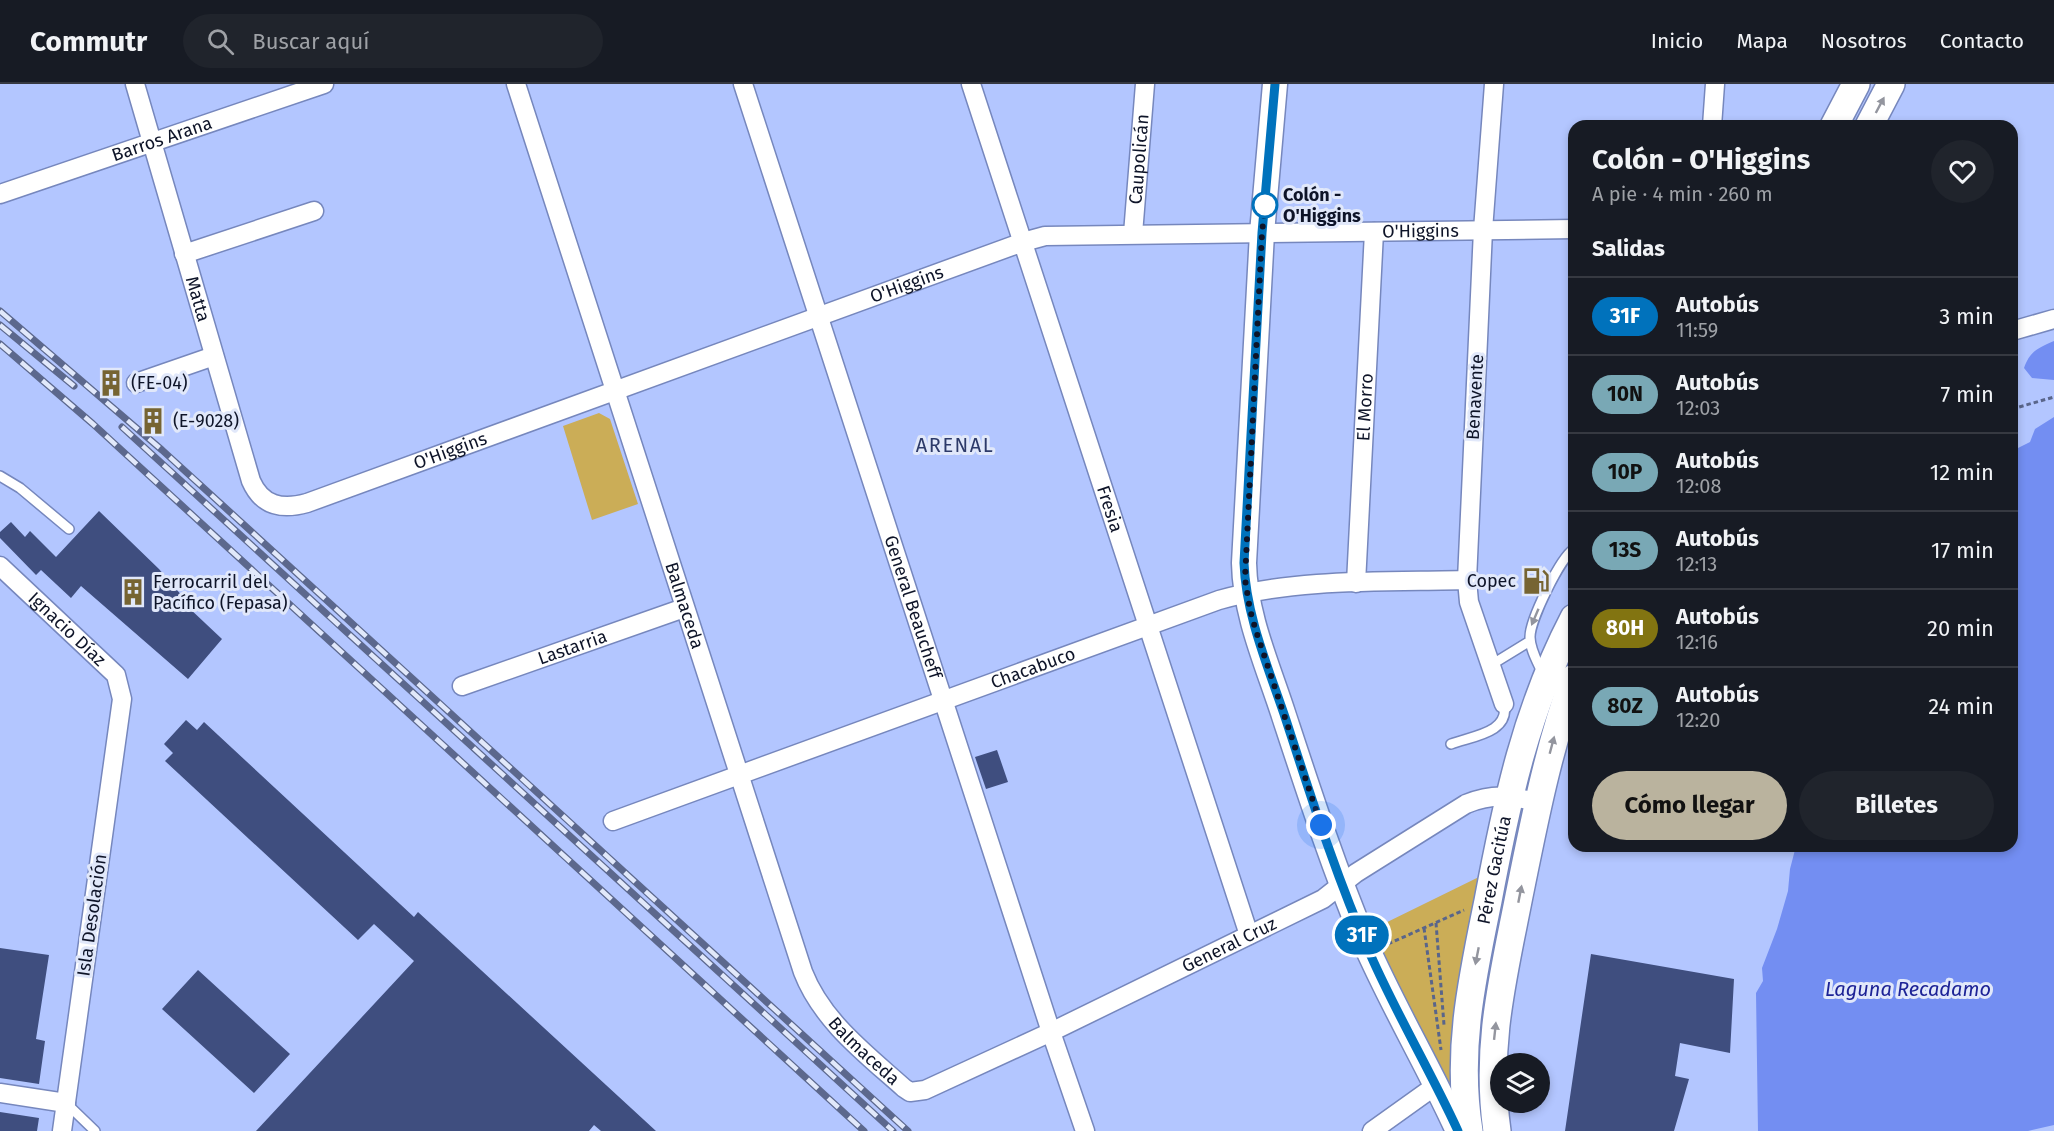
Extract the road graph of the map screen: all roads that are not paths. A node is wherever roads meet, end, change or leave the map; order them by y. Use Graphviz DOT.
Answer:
graph roads {
  1 [pos="135,84"];
  2 [pos="324,84"];
  3 [pos="516,84"];
  4 [pos="743,84"];
  5 [pos="971,84"];
  6 [pos="1145,84"];
  7 [pos="1275,84"];
  8 [pos="1494,84"];
  9 [pos="1715,84"];
  10 [pos="1856,84"];
  11 [pos="1892,84"];
  12 [pos="1712,120"];
  13 [pos="1837,120"];
  14 [pos="1872,120"];
  15 [pos="152,142"];
  16 [pos="0,194"];
  17 [pos="314,211"];
  18 [pos="1568,229"];
  19 [pos="1483,230"];
  20 [pos="1374,232"];
  21 [pos="1262,233"];
  22 [pos="1133,234"];
  23 [pos="1023,242"];
  24 [pos="184,254"];
  25 [pos="818,316"];
  26 [pos="2052,316"];
  27 [pos="2018,329"];
  28 [pos="214,356"];
  29 [pos="136,384"];
  30 [pos="614,390"];
  31 [pos="0,476"];
  32 [pos="272,505"];
  33 [pos="69,529"];
  34 [pos="1568,554"];
  35 [pos="0,566"];
  36 [pos="1467,580"];
  37 [pos="1356,583"];
  38 [pos="1246,592"];
  39 [pos="684,608"];
  40 [pos="1148,626"];
  41 [pos="1530,641"];
  42 [pos="1568,652"];
  43 [pos="1491,666"];
  44 [pos="462,686"];
  45 [pos="1560,698"];
  46 [pos="122,699"];
  47 [pos="943,699"];
  48 [pos="1504,704"];
  49 [pos="1451,744"];
  50 [pos="738,775"];
  51 [pos="1508,795"];
  52 [pos="1538,802"];
  53 [pos="612,821"];
  54 [pos="1342,884"];
  55 [pos="1249,935"];
  56 [pos="1051,1032"];
  57 [pos="1435,1086"];
  58 [pos="910,1092"];
  59 [pos="0,1093"];
  60 [pos="66,1103"];
  61 [pos="62,1131"];
  62 [pos="95,1131"];
  63 [pos="1085,1131"];
  64 [pos="1372,1131"];
  65 [pos="1458,1131"];
  66 [pos="1469,1131"];
  67 [pos="1497,1131"];
  1 -- 15 [label="street, Matta"];
  2 -- 15 [label="street, Barros Arana"];
  3 -- 30 [label="street, Balmaceda"];
  4 -- 25 [label="street, General Beaucheff"];
  5 -- 23 [label="street, Fresia"];
  6 -- 22 [label="street, Caupolicán"];
  7 -- 21 [label="main road"];
  8 -- 19 [label="street, Benavente"];
  9 -- 12 [label="street"];
  10 -- 13 [label="main road"];
  14 -- 11 [label="main road, one-way"];
  15 -- 16 [label="street, Barros Arana"];
  15 -- 24 [label="street, Matta"];
  17 -- 24 [label="street"];
  18 -- 19 [label="street, O'Higgins"];
  19 -- 20 [label="street, O'Higgins"];
  19 -- 36 [label="street, Benavente"];
  20 -- 21 [label="street, O'Higgins"];
  20 -- 37 [label="street, El Morro"];
  21 -- 22 [label="street, O'Higgins"];
  21 -- 38 [label="main road"];
  22 -- 23 [label="street, O'Higgins"];
  23 -- 25 [label="street, O'Higgins"];
  23 -- 40 [label="street, Fresia"];
  24 -- 28 [label="street, Matta"];
  25 -- 30 [label="street, O'Higgins"];
  25 -- 47 [label="street, General Beaucheff"];
  26 -- 27 [label="street"];
  28 -- 29 [label="street"];
  28 -- 32 [label="street, Matta"];
  30 -- 32 [label="street, O'Higgins"];
  30 -- 39 [label="street, Balmaceda"];
  31 -- 33 [label="lane"];
  34 -- 41 [label="lane, one-way"];
  35 -- 46 [label="street, Ignacio Díaz"];
  36 -- 37 [label="street, Chacabuco"];
  36 -- 43 [label="street, Benavente"];
  37 -- 38 [label="street, Chacabuco"];
  38 -- 40 [label="street, Chacabuco"];
  38 -- 54 [label="main road"];
  39 -- 44 [label="street, Lastarria"];
  39 -- 50 [label="street, Balmaceda"];
  40 -- 47 [label="street, Chacabuco"];
  40 -- 55 [label="street, Fresia"];
  41 -- 43 [label="lane"];
  41 -- 45 [label="lane"];
  42 -- 45 [label="main road, Pérez Gacitúa"];
  43 -- 48 [label="street, Benavente"];
  45 -- 51 [label="main road, Pérez Gacitúa"];
  52 -- 45 [label="main road, Pérez Gacitúa, one-way"];
  46 -- 60 [label="street, Isla Desolación"];
  47 -- 50 [label="street, Chacabuco"];
  47 -- 56 [label="street, General Beaucheff"];
  48 -- 49 [label="lane"];
  50 -- 53 [label="street, Chacabuco"];
  50 -- 58 [label="street, Balmaceda"];
  51 -- 52 [label="street, General Cruz"];
  51 -- 54 [label="street, General Cruz"];
  51 -- 66 [label="main road, Pérez Gacitúa, one-way"];
  67 -- 52 [label="main road, Pérez Gacitúa, one-way"];
  54 -- 55 [label="street, General Cruz"];
  54 -- 57 [label="main road"];
  55 -- 56 [label="street, General Cruz"];
  56 -- 58 [label="street, General Cruz"];
  56 -- 63 [label="street, General Beaucheff"];
  57 -- 64 [label="street"];
  57 -- 65 [label="main road"];
  59 -- 60 [label="street"];
  60 -- 61 [label="street, Isla Desolación"];
  60 -- 62 [label="lane"];
}
